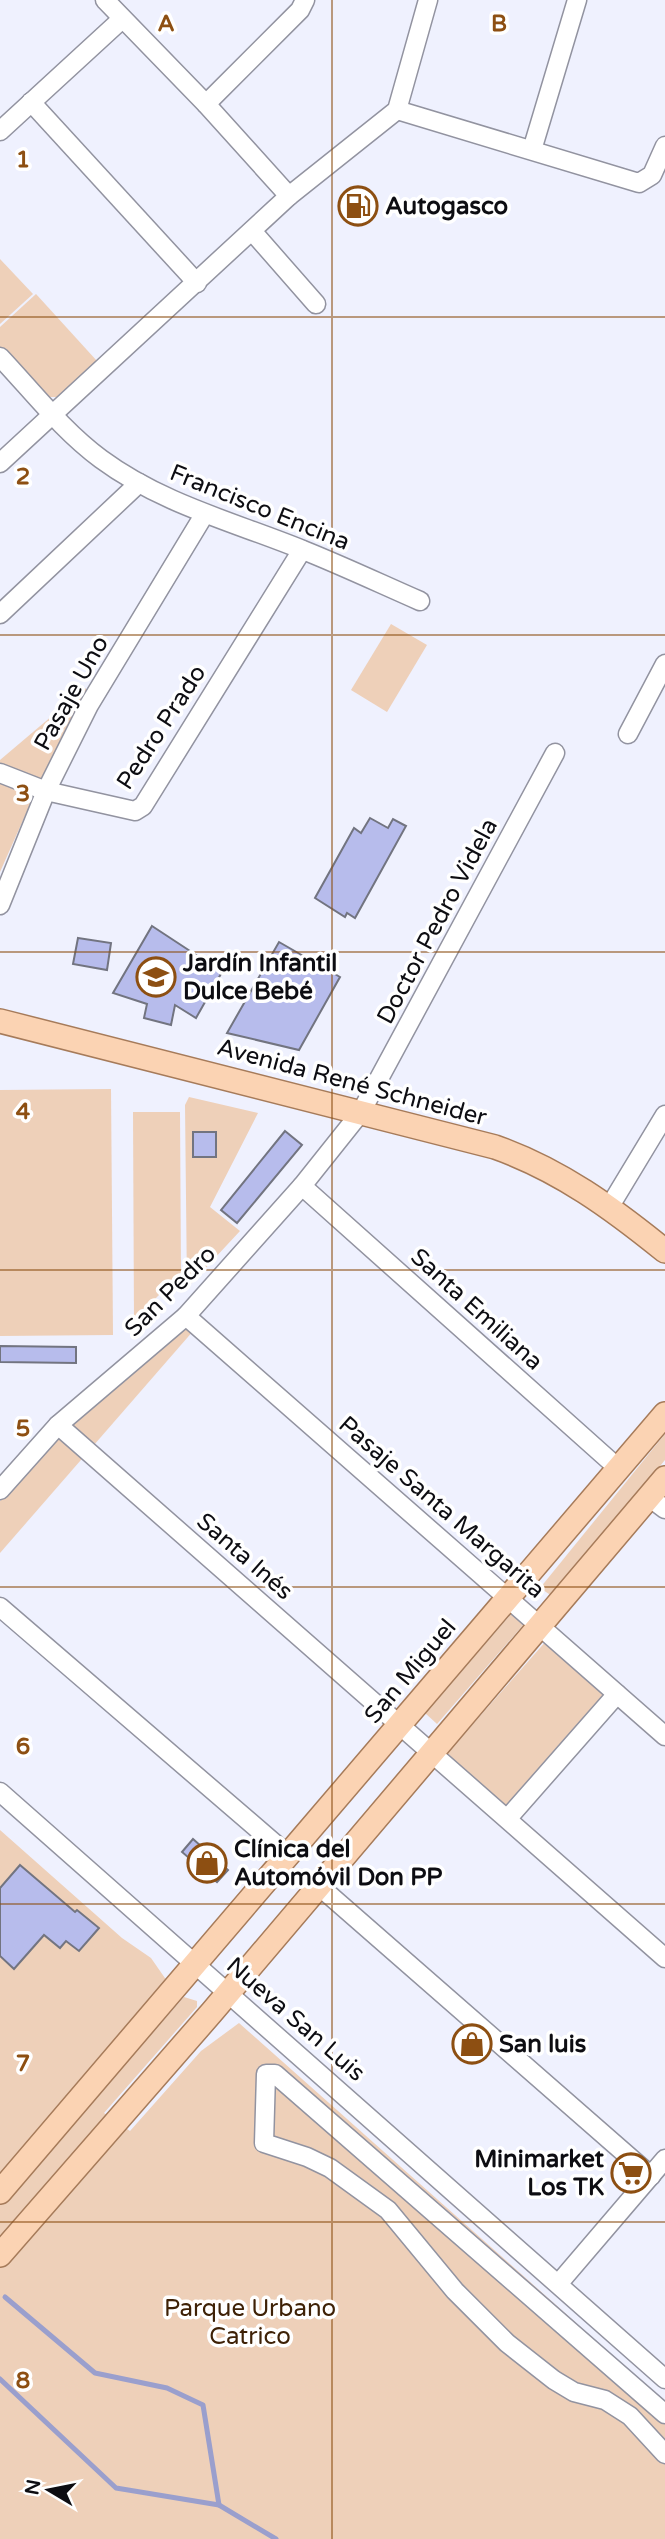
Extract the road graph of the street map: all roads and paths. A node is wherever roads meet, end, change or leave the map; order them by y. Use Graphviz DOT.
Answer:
graph roads {
  1 [pos="105,0"];
  2 [pos="428,0"];
  3 [pos="577,0"];
  4 [pos="298,3"];
  5 [pos="122,19"];
  6 [pos="31,102"];
  7 [pos="206,104"];
  8 [pos="397,110"];
  9 [pos="0,131"];
  10 [pos="665,146"];
  11 [pos="532,150"];
  12 [pos="289,197"];
  13 [pos="251,231"];
  14 [pos="197,283"];
  15 [pos="316,304"];
  16 [pos="0,357"];
  17 [pos="54,413"];
  18 [pos="0,463"];
  19 [pos="139,483"];
  20 [pos="204,515"];
  21 [pos="302,550"];
  22 [pos="420,601"];
  23 [pos="0,614"];
  24 [pos="665,664"];
  25 [pos="628,734"];
  26 [pos="555,753"];
  27 [pos="0,773"];
  28 [pos="46,790"];
  29 [pos="0,905"];
  30 [pos="0,1021"];
  31 [pos="361,1112"];
  32 [pos="665,1115"];
  33 [pos="302,1186"];
  34 [pos="610,1206"];
  35 [pos="665,1251"];
  36 [pos="187,1316"];
  37 [pos="665,1414"];
  38 [pos="58,1425"];
  39 [pos="619,1469"];
  40 [pos="665,1478"];
  41 [pos="0,1490"];
  42 [pos="657,1503"];
  43 [pos="509,1597"];
  44 [pos="0,1607"];
  45 [pos="540,1625"];
  46 [pos="617,1693"];
  47 [pos="400,1724"];
  48 [pos="665,1736"];
  49 [pos="432,1752"];
  50 [pos="0,1791"];
  51 [pos="508,1818"];
  52 [pos="288,1855"];
  53 [pos="318,1885"];
  54 [pos="665,1958"];
  55 [pos="196,1964"];
  56 [pos="227,1991"];
  57 [pos="665,2160"];
  58 [pos="651,2176"];
  59 [pos="1,2191"];
  60 [pos="32,2216"];
  61 [pos="0,2255"];
  62 [pos="559,2283"];
  63 [pos="665,2379"];
  64 [pos="665,2414"];
  65 [pos="665,2454"];
  1 -- 5 [label="street"];
  2 -- 8 [label="street"];
  3 -- 11 [label="street"];
  4 -- 7 [label="street"];
  5 -- 6 [label="street"];
  5 -- 7 [label="street"];
  6 -- 9 [label="street"];
  6 -- 14 [label="street"];
  7 -- 12 [label="street"];
  8 -- 11 [label="street"];
  8 -- 12 [label="street"];
  10 -- 11 [label="street"];
  12 -- 13 [label="street"];
  13 -- 14 [label="street"];
  13 -- 15 [label="street"];
  14 -- 17 [label="street"];
  16 -- 17 [label="street, Francisco Encina"];
  17 -- 18 [label="street"];
  17 -- 19 [label="street, Francisco Encina"];
  19 -- 20 [label="street, Francisco Encina"];
  19 -- 23 [label="street"];
  20 -- 21 [label="street, Francisco Encina"];
  20 -- 28 [label="street, Pasaje Uno"];
  21 -- 22 [label="street, Francisco Encina"];
  21 -- 28 [label="street, Pedro Prado"];
  24 -- 25 [label="street"];
  26 -- 31 [label="street, Doctor Pedro Videla"];
  27 -- 28 [label="street, Pedro Prado"];
  28 -- 29 [label="street, Pasaje Uno"];
  30 -- 31 [label="main road, Avenida René Schneider"];
  31 -- 33 [label="street, San Pedro"];
  31 -- 34 [label="main road, Avenida René Schneider"];
  32 -- 34 [label="street"];
  33 -- 36 [label="street, San Pedro"];
  33 -- 39 [label="street, Santa Emiliana"];
  34 -- 35 [label="main road, Avenida René Schneider"];
  36 -- 38 [label="street, San Pedro"];
  36 -- 43 [label="street, Pasaje Santa Margarita"];
  37 -- 39 [label="main road, San Miguel"];
  38 -- 41 [label="street, San Pedro"];
  38 -- 47 [label="street, Santa Inés"];
  39 -- 43 [label="main road, San Miguel"];
  40 -- 42 [label="main road"];
  42 -- 45 [label="main road"];
  43 -- 45 [label="street, Pasaje Santa Margarita"];
  43 -- 47 [label="main road, San Miguel"];
  44 -- 52 [label="street"];
  45 -- 46 [label="street, Pasaje Santa Margarita"];
  45 -- 49 [label="main road"];
  46 -- 48 [label="street, Pasaje Santa Margarita"];
  46 -- 51 [label="street"];
  47 -- 49 [label="street, Santa Inés"];
  47 -- 52 [label="main road, San Miguel"];
  49 -- 51 [label="street, Santa Inés"];
  49 -- 53 [label="main road"];
  50 -- 55 [label="street, Nueva San Luis"];
  51 -- 54 [label="street, Santa Inés"];
  52 -- 55 [label="main road, San Miguel"];
  53 -- 56 [label="main road"];
  53 -- 58 [label="street"];
  55 -- 56 [label="street, Nueva San Luis"];
  55 -- 59 [label="main road, San Miguel"];
  56 -- 60 [label="main road"];
  56 -- 62 [label="street, Nueva San Luis"];
  57 -- 58 [label="street"];
  58 -- 62 [label="street"];
  59 -- 60 [label="main road"];
  60 -- 61 [label="main road"];
  62 -- 63 [label="street"];
  64 -- 65 [label="street"];
}
